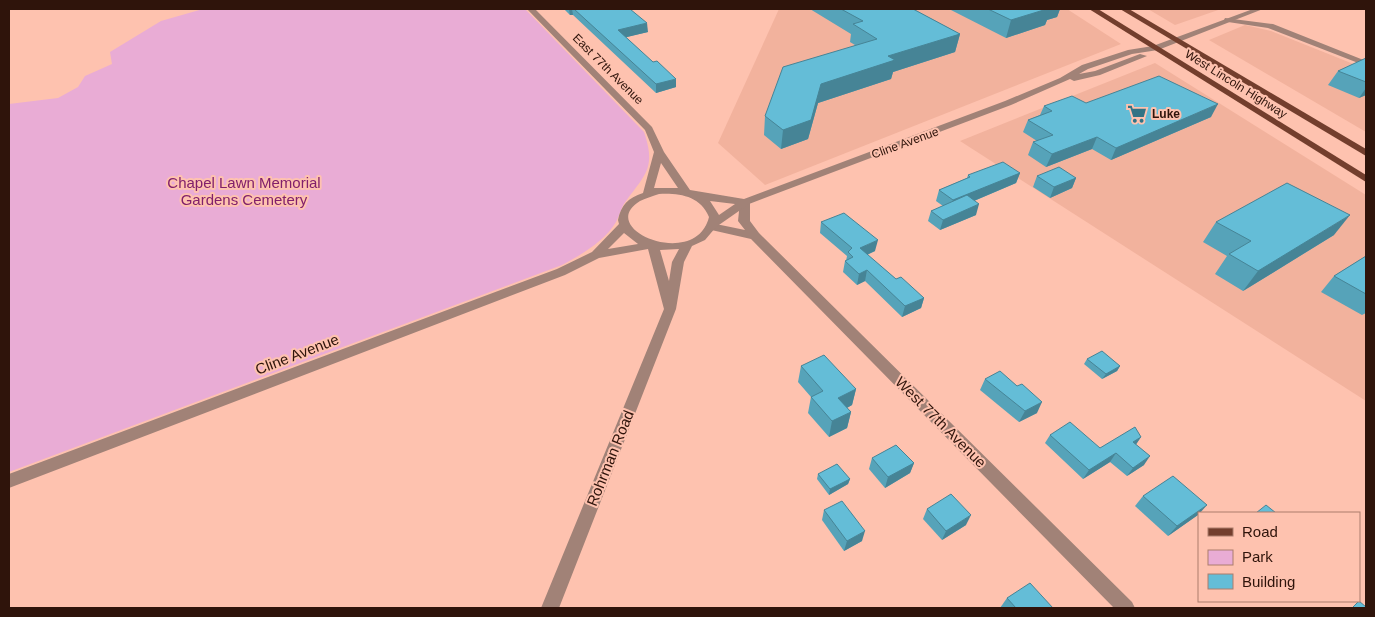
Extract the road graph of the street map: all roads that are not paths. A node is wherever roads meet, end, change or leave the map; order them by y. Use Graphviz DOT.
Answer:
graph roads {
  1 [pos="532,9"];
  2 [pos="1093,9"];
  3 [pos="1124,9"];
  4 [pos="1256,10"];
  5 [pos="1228,20"];
  6 [pos="1270,26"];
  7 [pos="1176,40"];
  8 [pos="1155,48"];
  9 [pos="1366,64"];
  10 [pos="659,152"];
  11 [pos="1366,153"];
  12 [pos="1366,179"];
  13 [pos="648,193"];
  14 [pos="690,194"];
  15 [pos="745,202"];
  16 [pos="712,225"];
  17 [pos="624,226"];
  18 [pos="755,236"];
  19 [pos="687,244"];
  20 [pos="652,245"];
  21 [pos="596,254"];
  22 [pos="670,309"];
  23 [pos="9,481"];
  24 [pos="550,608"];
  25 [pos="1126,608"];
  1 -- 10 [label="street, East 77th Avenue"];
  2 -- 8 [label="main road, West Lincoln Highway"];
  3 -- 7 [label="main road, West Lincoln Highway"];
  4 -- 5 [label="street, Cline Avenue"];
  4 -- 6 [label="street"];
  5 -- 6 [label="street"];
  5 -- 7 [label="street, Cline Avenue"];
  6 -- 9 [label="street"];
  7 -- 8 [label="street, Cline Avenue"];
  7 -- 11 [label="main road, West Lincoln Highway"];
  8 -- 12 [label="main road, West Lincoln Highway"];
  8 -- 15 [label="street, Cline Avenue"];
  10 -- 13 [label="street"];
  10 -- 14 [label="street, East 77th Avenue"];
  13 -- 14 [label="street"];
  13 -- 17 [label="street"];
  14 -- 15 [label="street, Cline Avenue"];
  14 -- 16 [label="street"];
  15 -- 16 [label="street, Cline Avenue"];
  15 -- 18 [label="street, West 77th Avenue"];
  16 -- 18 [label="street"];
  16 -- 19 [label="street"];
  17 -- 20 [label="street"];
  17 -- 21 [label="street, Cline Avenue"];
  18 -- 25 [label="street, West 77th Avenue"];
  19 -- 20 [label="street"];
  19 -- 22 [label="street, Rohrman Road"];
  20 -- 21 [label="street, Cline Avenue"];
  20 -- 22 [label="street"];
  21 -- 23 [label="street, Cline Avenue"];
  22 -- 24 [label="street, Rohrman Road"];
}
